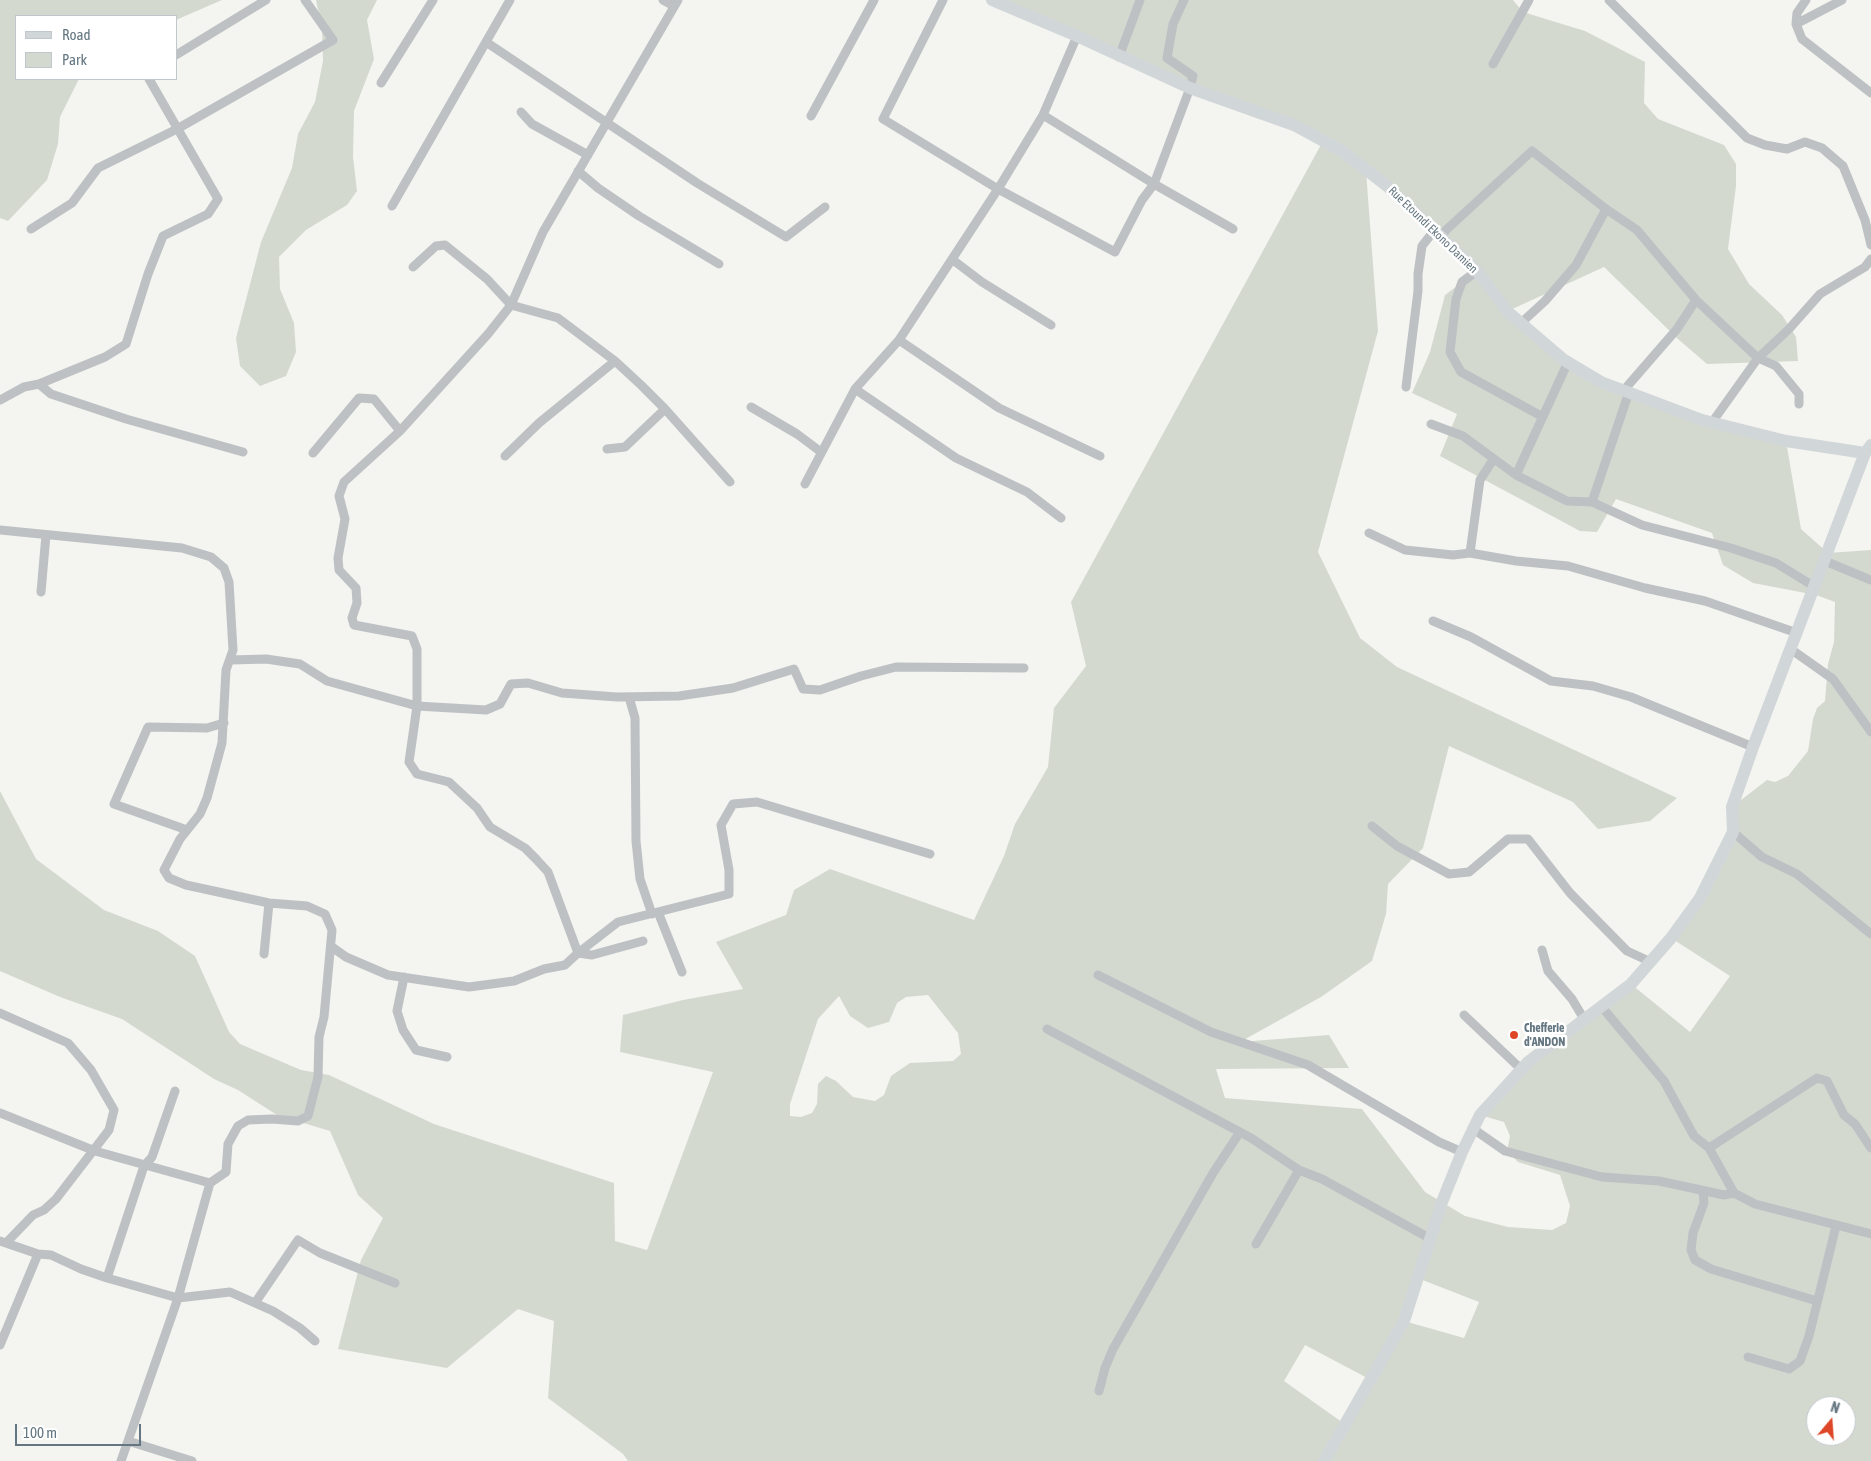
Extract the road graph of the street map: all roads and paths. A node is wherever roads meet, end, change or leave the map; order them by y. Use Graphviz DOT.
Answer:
graph roads {
  1 [pos="266,0"];
  2 [pos="304,0"];
  3 [pos="433,0"];
  4 [pos="510,0"];
  5 [pos="664,0"];
  6 [pos="874,0"];
  7 [pos="943,0"];
  8 [pos="992,0"];
  9 [pos="1140,0"];
  10 [pos="1184,0"];
  11 [pos="1529,0"];
  12 [pos="1609,0"];
  13 [pos="1806,0"];
  14 [pos="1842,0"];
  15 [pos="676,3"];
  16 [pos="1796,24"];
  17 [pos="1077,36"];
  18 [pos="486,42"];
  19 [pos="178,54"];
  20 [pos="1119,57"];
  21 [pos="1493,64"];
  22 [pos="151,80"];
  23 [pos="381,83"];
  24 [pos="1190,88"];
  25 [pos="1871,93"];
  26 [pos="521,112"];
  27 [pos="1043,115"];
  28 [pos="811,116"];
  29 [pos="605,124"];
  30 [pos="177,129"];
  31 [pos="588,155"];
  32 [pos="578,171"];
  33 [pos="1154,184"];
  34 [pos="998,189"];
  35 [pos="392,206"];
  36 [pos="825,207"];
  37 [pos="1606,209"];
  38 [pos="31,229"];
  39 [pos="1233,229"];
  40 [pos="1437,235"];
  41 [pos="1871,245"];
  42 [pos="1871,259"];
  43 [pos="953,260"];
  44 [pos="719,264"];
  45 [pos="413,267"];
  46 [pos="1477,271"];
  47 [pos="1696,300"];
  48 [pos="511,305"];
  49 [pos="1521,323"];
  50 [pos="1051,325"];
  51 [pos="898,340"];
  52 [pos="1758,358"];
  53 [pos="616,361"];
  54 [pos="1568,362"];
  55 [pos="38,384"];
  56 [pos="1406,387"];
  57 [pos="855,389"];
  58 [pos="1626,391"];
  59 [pos="0,400"];
  60 [pos="1799,404"];
  61 [pos="751,407"];
  62 [pos="665,409"];
  63 [pos="1543,417"];
  64 [pos="1713,421"];
  65 [pos="1431,424"];
  66 [pos="400,431"];
  67 [pos="606,449"];
  68 [pos="1868,449"];
  69 [pos="244,452"];
  70 [pos="821,452"];
  71 [pos="313,453"];
  72 [pos="505,456"];
  73 [pos="1100,456"];
  74 [pos="1493,460"];
  75 [pos="1516,476"];
  76 [pos="730,482"];
  77 [pos="805,484"];
  78 [pos="1592,502"];
  79 [pos="1061,518"];
  80 [pos="0,530"];
  81 [pos="1369,533"];
  82 [pos="46,535"];
  83 [pos="1470,553"];
  84 [pos="1825,561"];
  85 [pos="1871,580"];
  86 [pos="1815,587"];
  87 [pos="41,592"];
  88 [pos="1433,621"];
  89 [pos="1797,633"];
  90 [pos="1792,650"];
  91 [pos="230,660"];
  92 [pos="1024,668"];
  93 [pos="630,697"];
  94 [pos="417,706"];
  95 [pos="224,723"];
  96 [pos="1871,732"];
  97 [pos="1753,747"];
  98 [pos="1372,826"];
  99 [pos="187,830"];
  100 [pos="1732,832"];
  101 [pos="930,854"];
  102 [pos="269,903"];
  103 [pos="655,913"];
  104 [pos="1871,934"];
  105 [pos="643,941"];
  106 [pos="332,947"];
  107 [pos="1542,950"];
  108 [pos="578,953"];
  109 [pos="264,954"];
  110 [pos="346,957"];
  111 [pos="1651,962"];
  112 [pos="330,968"];
  113 [pos="682,972"];
  114 [pos="1098,975"];
  115 [pos="404,977"];
  116 [pos="1601,1006"];
  117 [pos="0,1014"];
  118 [pos="1464,1015"];
  119 [pos="1584,1019"];
  120 [pos="1047,1029"];
  121 [pos="447,1057"];
  122 [pos="1522,1069"];
  123 [pos="175,1091"];
  124 [pos="0,1113"];
  125 [pos="1472,1128"];
  126 [pos="1240,1132"];
  127 [pos="1709,1148"];
  128 [pos="1871,1148"];
  129 [pos="95,1151"];
  130 [pos="1462,1152"];
  131 [pos="144,1166"];
  132 [pos="1299,1170"];
  133 [pos="210,1183"];
  134 [pos="1703,1191"];
  135 [pos="1734,1193"];
  136 [pos="1836,1226"];
  137 [pos="1871,1234"];
  138 [pos="1432,1239"];
  139 [pos="3,1242"];
  140 [pos="1256,1244"];
  141 [pos="38,1254"];
  142 [pos="107,1278"];
  143 [pos="394,1283"];
  144 [pos="178,1298"];
  145 [pos="1817,1301"];
  146 [pos="255,1303"];
  147 [pos="315,1341"];
  148 [pos="0,1345"];
  149 [pos="1748,1357"];
  150 [pos="1099,1391"];
  151 [pos="128,1441"];
  152 [pos="122,1461"];
  153 [pos="192,1461"];
  154 [pos="1324,1461"];
  1 -- 19 [label="street"];
  2 -- 30 [label="street"];
  3 -- 23 [label="street"];
  4 -- 18 [label="street"];
  5 -- 15 [label="street"];
  6 -- 28 [label="street"];
  7 -- 34 [label="street"];
  8 -- 17 [label="street, Rue Etoundi Ekono Damien"];
  9 -- 20 [label="street"];
  10 -- 24 [label="street"];
  11 -- 21 [label="street"];
  12 -- 41 [label="street"];
  13 -- 16 [label="street"];
  14 -- 16 [label="street"];
  15 -- 29 [label="street"];
  16 -- 25 [label="street"];
  17 -- 20 [label="street, Rue Etoundi Ekono Damien"];
  17 -- 27 [label="street"];
  18 -- 29 [label="street"];
  18 -- 35 [label="street"];
  20 -- 24 [label="street, Rue Etoundi Ekono Damien"];
  22 -- 30 [label="street"];
  24 -- 33 [label="street"];
  24 -- 40 [label="street, Rue Etoundi Ekono Damien"];
  26 -- 31 [label="street"];
  27 -- 33 [label="street"];
  27 -- 34 [label="street"];
  29 -- 31 [label="street"];
  29 -- 36 [label="street"];
  30 -- 38 [label="street"];
  30 -- 55 [label="street"];
  31 -- 32 [label="street"];
  32 -- 44 [label="street"];
  32 -- 48 [label="street"];
  33 -- 34 [label="street"];
  33 -- 39 [label="street"];
  34 -- 43 [label="street"];
  37 -- 40 [label="street"];
  37 -- 47 [label="street"];
  37 -- 49 [label="street"];
  40 -- 46 [label="street, Rue Etoundi Ekono Damien"];
  40 -- 56 [label="street"];
  42 -- 52 [label="street"];
  43 -- 50 [label="street"];
  43 -- 51 [label="street"];
  45 -- 48 [label="street"];
  46 -- 49 [label="street, Rue Etoundi Ekono Damien"];
  46 -- 63 [label="street"];
  47 -- 52 [label="street"];
  47 -- 58 [label="street"];
  48 -- 53 [label="street"];
  48 -- 66 [label="street"];
  49 -- 54 [label="street, Rue Etoundi Ekono Damien"];
  51 -- 57 [label="street"];
  51 -- 73 [label="street"];
  52 -- 60 [label="street"];
  52 -- 64 [label="street"];
  53 -- 62 [label="street"];
  53 -- 72 [label="street"];
  54 -- 58 [label="street, Rue Etoundi Ekono Damien"];
  54 -- 63 [label="street"];
  55 -- 59 [label="street"];
  55 -- 69 [label="street"];
  57 -- 70 [label="street"];
  57 -- 79 [label="street"];
  58 -- 64 [label="street, Rue Etoundi Ekono Damien"];
  58 -- 78 [label="street"];
  61 -- 70 [label="street"];
  62 -- 67 [label="street"];
  62 -- 76 [label="street"];
  63 -- 75 [label="street"];
  64 -- 68 [label="street, Rue Etoundi Ekono Damien"];
  65 -- 74 [label="street"];
  66 -- 71 [label="street"];
  66 -- 94 [label="street"];
  68 -- 84 [label="street"];
  70 -- 77 [label="street"];
  74 -- 75 [label="street"];
  74 -- 83 [label="street"];
  75 -- 78 [label="street"];
  78 -- 86 [label="street"];
  80 -- 82 [label="street"];
  81 -- 83 [label="street"];
  82 -- 87 [label="street"];
  82 -- 91 [label="street"];
  83 -- 89 [label="street"];
  84 -- 85 [label="street"];
  84 -- 86 [label="street"];
  86 -- 89 [label="street"];
  88 -- 97 [label="street"];
  89 -- 90 [label="street"];
  90 -- 96 [label="street"];
  90 -- 97 [label="street"];
  91 -- 94 [label="street"];
  91 -- 95 [label="street"];
  92 -- 93 [label="street"];
  93 -- 94 [label="street"];
  93 -- 103 [label="street"];
  94 -- 108 [label="street"];
  95 -- 99 [label="street"];
  95 -- 99 [label="street"];
  97 -- 100 [label="street"];
  98 -- 111 [label="street"];
  99 -- 102 [label="street"];
  100 -- 104 [label="street"];
  100 -- 111 [label="street"];
  101 -- 103 [label="street"];
  102 -- 106 [label="street"];
  102 -- 109 [label="street"];
  103 -- 108 [label="street"];
  103 -- 113 [label="street"];
  105 -- 108 [label="street"];
  106 -- 110 [label="street"];
  106 -- 112 [label="street"];
  107 -- 119 [label="street"];
  108 -- 115 [label="street"];
  110 -- 112 [label="street"];
  110 -- 115 [label="street"];
  111 -- 116 [label="street"];
  112 -- 133 [label="street"];
  114 -- 130 [label="street"];
  115 -- 121 [label="street"];
  116 -- 119 [label="street"];
  116 -- 127 [label="street"];
  117 -- 129 [label="street"];
  118 -- 122 [label="street"];
  119 -- 122 [label="street"];
  120 -- 126 [label="street"];
  122 -- 125 [label="street"];
  123 -- 131 [label="street"];
  124 -- 129 [label="street"];
  125 -- 130 [label="street"];
  125 -- 134 [label="street"];
  126 -- 132 [label="street"];
  126 -- 150 [label="street"];
  127 -- 128 [label="street"];
  127 -- 135 [label="street"];
  129 -- 131 [label="street"];
  129 -- 139 [label="street"];
  130 -- 138 [label="street"];
  131 -- 133 [label="street"];
  131 -- 142 [label="street"];
  132 -- 138 [label="street"];
  132 -- 140 [label="street"];
  133 -- 144 [label="street"];
  134 -- 135 [label="street"];
  134 -- 145 [label="street"];
  135 -- 136 [label="street"];
  136 -- 137 [label="street"];
  136 -- 145 [label="street"];
  138 -- 154 [label="street"];
  139 -- 141 [label="street"];
  141 -- 142 [label="street"];
  141 -- 148 [label="street"];
  142 -- 144 [label="street"];
  143 -- 146 [label="street"];
  144 -- 146 [label="street"];
  144 -- 151 [label="street"];
  145 -- 149 [label="street"];
  146 -- 147 [label="street"];
  151 -- 152 [label="street"];
  151 -- 153 [label="street"];
}
